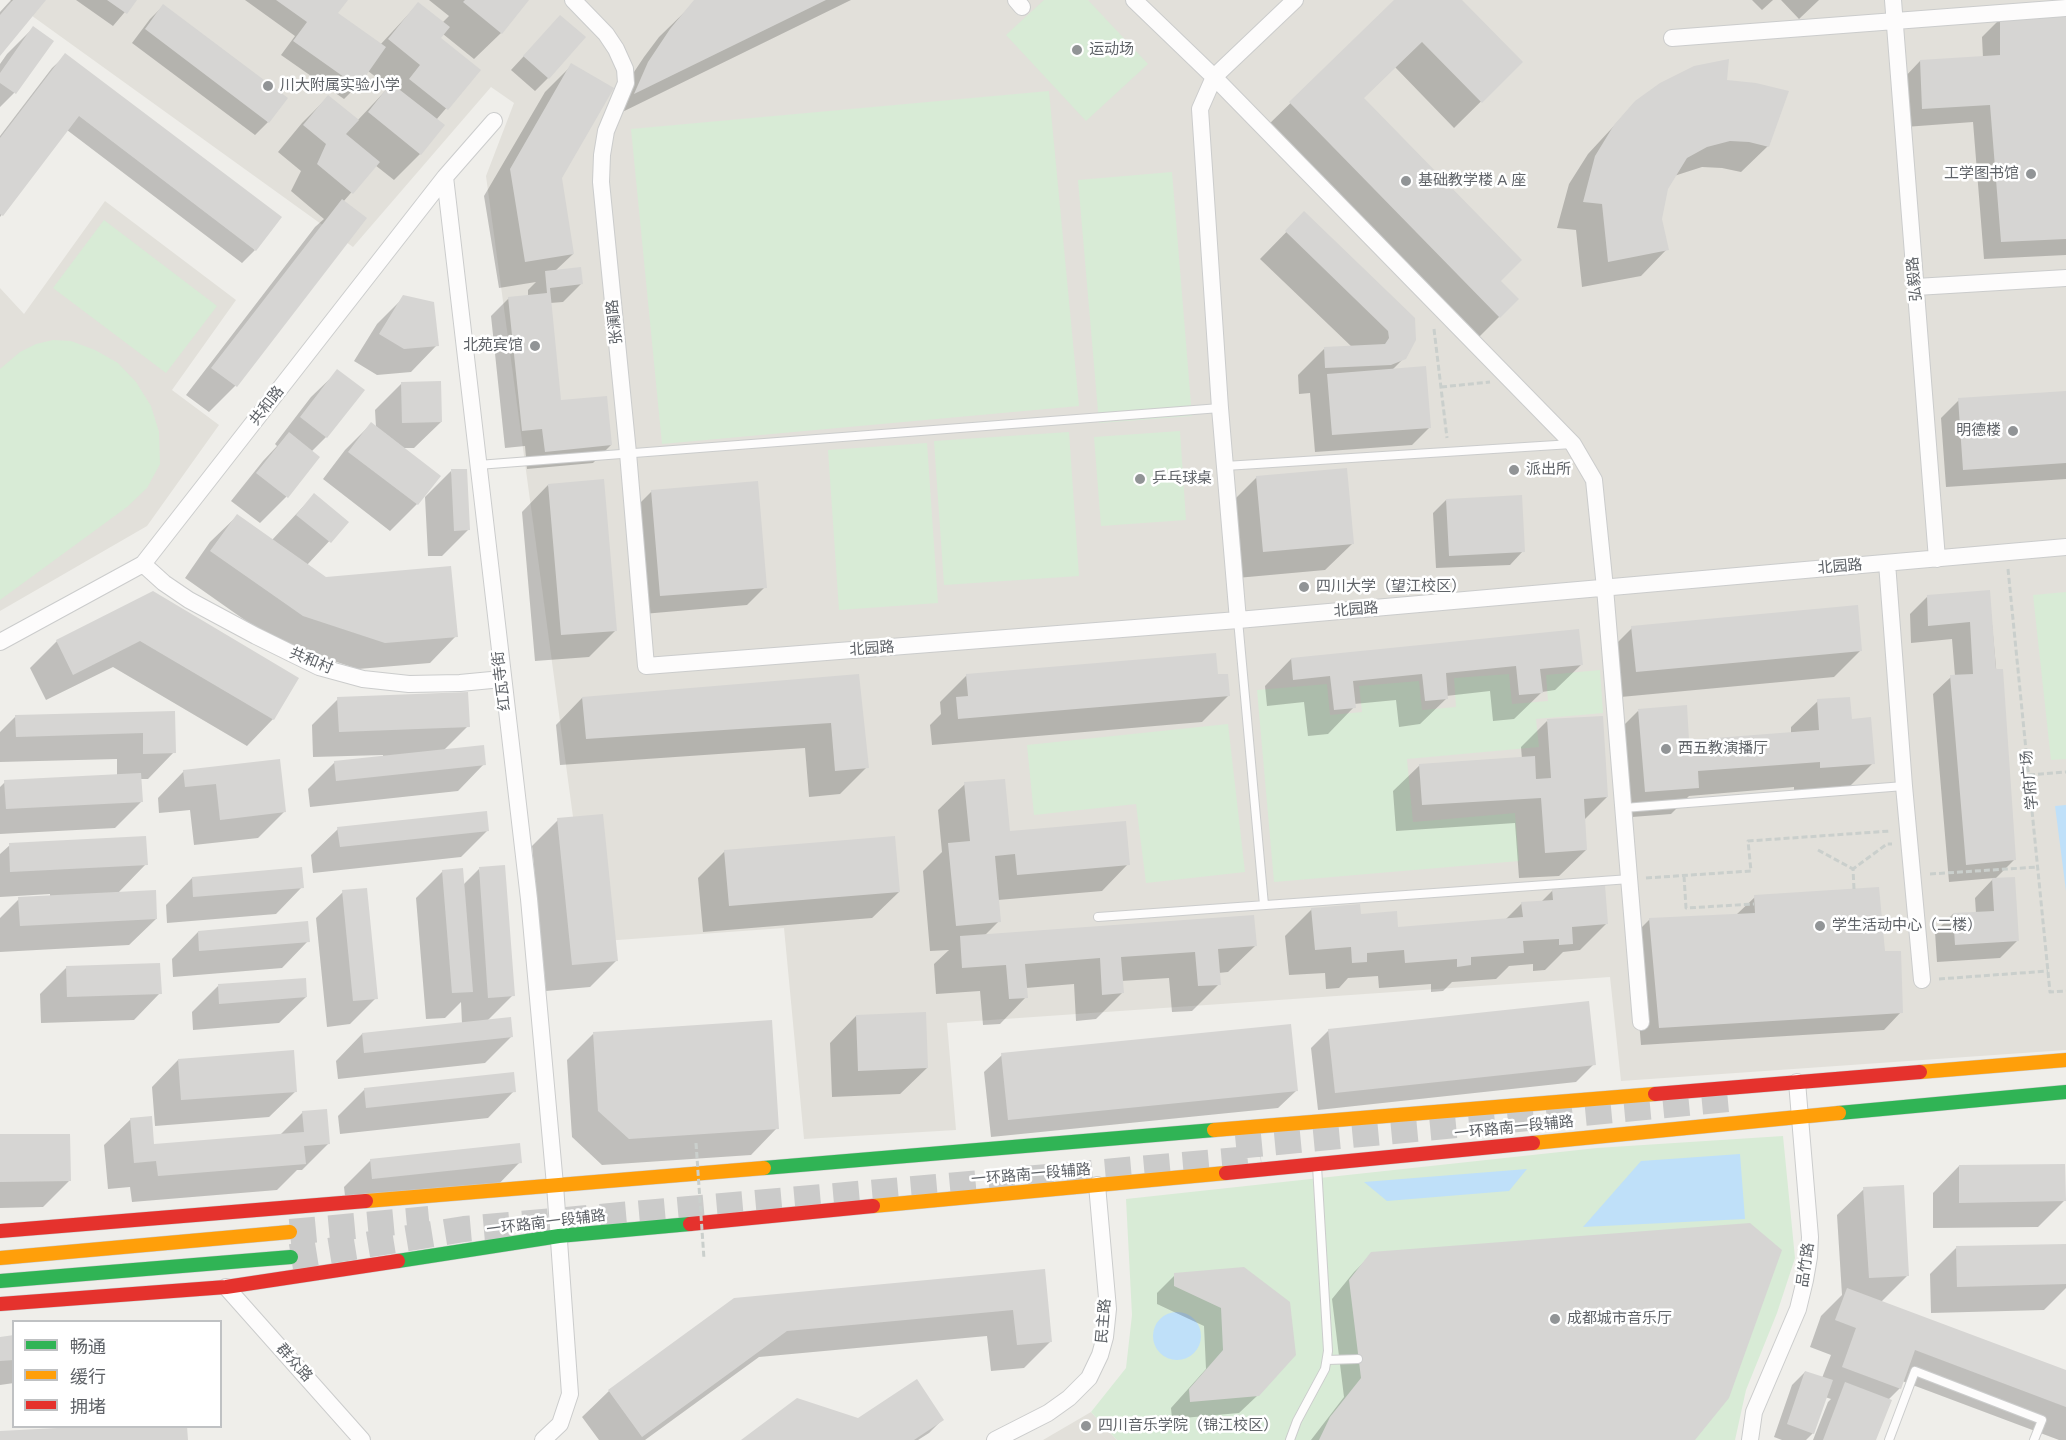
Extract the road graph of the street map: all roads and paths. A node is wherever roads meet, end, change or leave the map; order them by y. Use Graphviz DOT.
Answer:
graph roads {
  1 [pos="1134,0"];
  2 [pos="1295,0"];
  3 [pos="1893,0"];
  4 [pos="579,2"];
  5 [pos="2066,8"];
  6 [pos="1894,20"];
  7 [pos="1672,38"];
  8 [pos="1214,77"];
  9 [pos="494,121"];
  10 [pos="445,177"];
  11 [pos="2066,278"];
  12 [pos="1916,287"];
  13 [pos="1431,299"];
  14 [pos="1511,381"];
  15 [pos="1441,387"];
  16 [pos="1220,408"];
  17 [pos="1573,444"];
  18 [pos="1449,452"];
  19 [pos="628,453"];
  20 [pos="478,465"];
  21 [pos="1225,466"];
  22 [pos="2066,547"];
  23 [pos="2006,552"];
  24 [pos="1937,558"];
  25 [pos="1887,563"];
  26 [pos="143,564"];
  27 [pos="1605,588"];
  28 [pos="1238,620"];
  29 [pos="0,642"];
  30 [pos="646,666"];
  31 [pos="502,679"];
  32 [pos="2066,772"];
  33 [pos="2030,775"];
  34 [pos="1904,786"];
  35 [pos="1624,808"];
  36 [pos="1908,830"];
  37 [pos="1887,844"];
  38 [pos="1818,850"];
  39 [pos="2038,867"];
  40 [pos="1853,869"];
  41 [pos="1684,875"];
  42 [pos="1913,875"];
  43 [pos="1630,879"];
  44 [pos="1854,889"];
  45 [pos="1754,904"];
  46 [pos="1264,905"];
  47 [pos="1098,917"];
  48 [pos="2048,971"];
  49 [pos="1922,980"];
  50 [pos="2066,991"];
  51 [pos="1641,1022"];
  52 [pos="2066,1060"];
  53 [pos="1797,1082"];
  54 [pos="2066,1092"];
  55 [pos="1800,1116"];
  56 [pos="696,1143"];
  57 [pos="1317,1163"];
  58 [pos="555,1185"];
  59 [pos="1097,1185"];
  60 [pos="0,1231"];
  61 [pos="290,1232"];
  62 [pos="559,1236"];
  63 [pos="291,1257"];
  64 [pos="0,1258"];
  65 [pos="704,1259"];
  66 [pos="0,1281"];
  67 [pos="226,1287"];
  68 [pos="0,1304"];
  69 [pos="1358,1359"];
  70 [pos="1327,1360"];
  71 [pos="362,1440"];
  72 [pos="543,1440"];
  73 [pos="995,1440"];
  74 [pos="1290,1440"];
  75 [pos="1750,1440"];
  76 [pos="1889,1440"];
  77 [pos="2034,1440"];
  1 -- 8 [label="street"];
  2 -- 8 [label="street"];
  3 -- 6 [label="street, 弘毅路"];
  4 -- 19 [label="street, 张澜路"];
  5 -- 6 [label="street"];
  6 -- 7 [label="street"];
  6 -- 12 [label="street, 弘毅路"];
  8 -- 13 [label="street"];
  8 -- 16 [label="street"];
  9 -- 10 [label="street, 共和路"];
  10 -- 20 [label="street, 红瓦寺街"];
  10 -- 26 [label="street, 共和路"];
  11 -- 12 [label="street"];
  12 -- 24 [label="street, 弘毅路"];
  13 -- 14 [label="street"];
  13 -- 15 [label="path"];
  14 -- 15 [label="path"];
  14 -- 17 [label="street"];
  15 -- 18 [label="path"];
  16 -- 19 [label="lane"];
  16 -- 21 [label="street"];
  17 -- 18 [label="lane"];
  17 -- 27 [label="street"];
  18 -- 21 [label="lane"];
  19 -- 20 [label="lane"];
  19 -- 30 [label="street, 张澜路"];
  20 -- 31 [label="street, 红瓦寺街"];
  21 -- 28 [label="street"];
  22 -- 23 [label="street, 北园路"];
  23 -- 24 [label="street, 北园路"];
  23 -- 33 [label="path, 学府广场"];
  24 -- 25 [label="street, 北园路"];
  25 -- 27 [label="street, 北园路"];
  25 -- 34 [label="street"];
  26 -- 29 [label="street, 共和路"];
  26 -- 31 [label="street, 共和村"];
  27 -- 28 [label="street, 北园路"];
  27 -- 35 [label="street"];
  28 -- 30 [label="street, 北园路"];
  28 -- 46 [label="lane"];
  31 -- 58 [label="street, 红瓦寺街"];
  32 -- 33 [label="path"];
  33 -- 39 [label="path, 学府广场"];
  34 -- 35 [label="lane"];
  34 -- 36 [label="street"];
  35 -- 43 [label="street"];
  36 -- 41 [label="path"];
  36 -- 42 [label="street"];
  37 -- 40 [label="path"];
  38 -- 40 [label="path"];
  39 -- 42 [label="path"];
  39 -- 48 [label="path, 学府广场"];
  40 -- 44 [label="path"];
  41 -- 43 [label="path"];
  41 -- 45 [label="path"];
  42 -- 49 [label="street"];
  43 -- 46 [label="lane"];
  43 -- 51 [label="street"];
  46 -- 47 [label="lane"];
  48 -- 49 [label="path"];
  48 -- 50 [label="path, 学府广场"];
  52 -- 53 [label="main road, 一环路南一段辅路"];
  53 -- 55 [label="street, 品竹路"];
  53 -- 58 [label="main road, 一环路南一段辅路"];
  54 -- 55 [label="main road, 一环路南一段辅路"];
  55 -- 57 [label="main road, 一环路南一段辅路"];
  55 -- 75 [label="street, 品竹路"];
  56 -- 65 [label="path, bridge"];
  57 -- 59 [label="main road, 一环路南一段辅路"];
  57 -- 70 [label="lane"];
  58 -- 60 [label="main road, 一环路南一段辅路"];
  58 -- 62 [label="street, 红瓦寺街"];
  59 -- 62 [label="main road, 一环路南一段辅路"];
  59 -- 73 [label="street, 民主路"];
  61 -- 64 [label="main road"];
  62 -- 67 [label="main road, 一环路南一段辅路"];
  62 -- 72 [label="street, 红瓦寺街"];
  63 -- 66 [label="main road"];
  67 -- 68 [label="main road, 一环路南一段辅路"];
  67 -- 71 [label="street, 群众路"];
  69 -- 70 [label="lane"];
  70 -- 74 [label="lane"];
  76 -- 77 [label="lane"];
}
